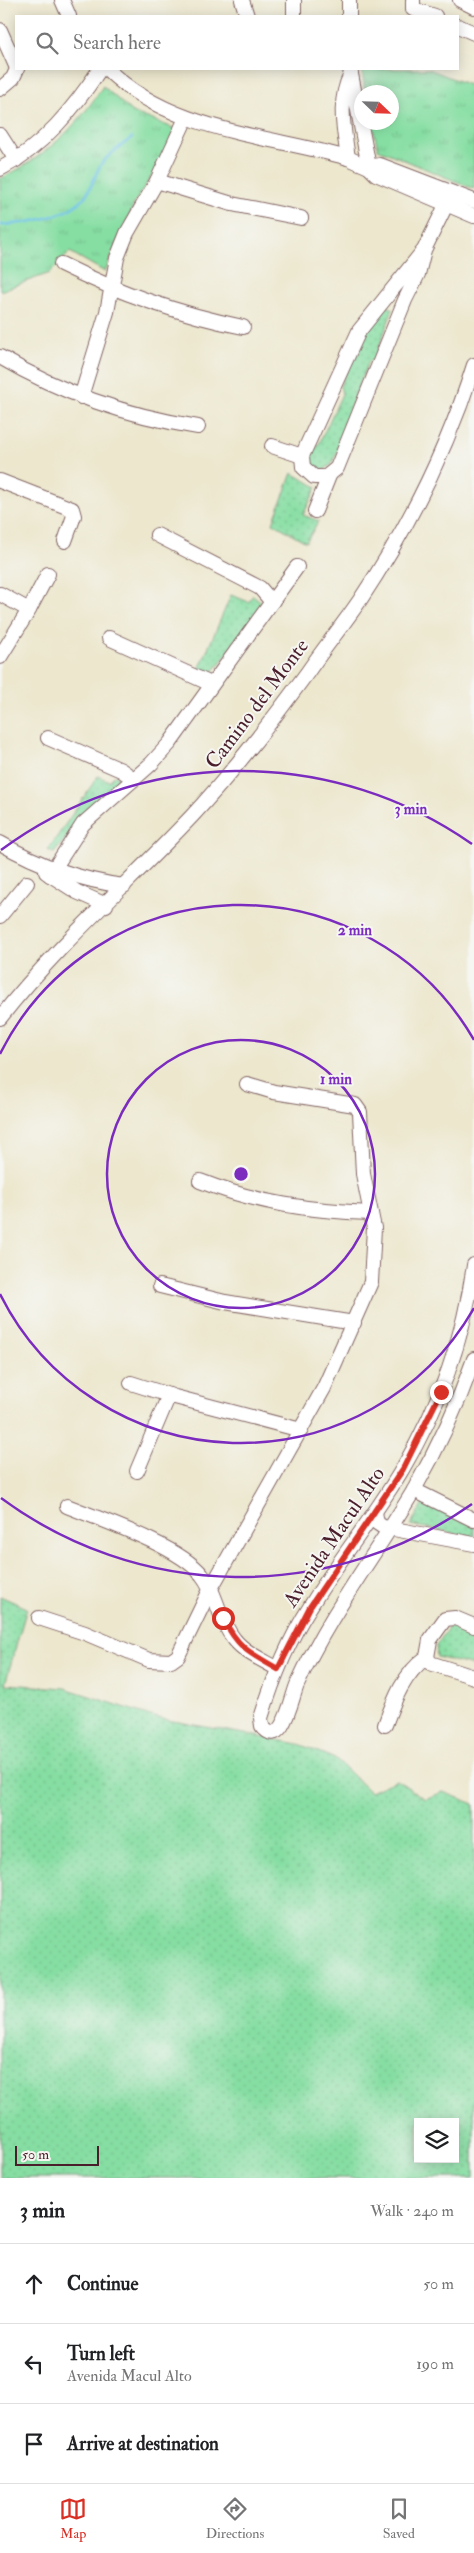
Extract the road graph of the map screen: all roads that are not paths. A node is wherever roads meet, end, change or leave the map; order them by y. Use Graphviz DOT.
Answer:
graph roads {
  1 [pos="62,0"];
  2 [pos="242,0"];
  3 [pos="294,0"];
  4 [pos="349,0"];
  5 [pos="460,0"];
  6 [pos="474,7"];
  7 [pos="413,8"];
  8 [pos="70,15"];
  9 [pos="247,15"];
  10 [pos="294,15"];
  11 [pos="349,15"];
  12 [pos="432,15"];
  13 [pos="459,26"];
  14 [pos="0,30"];
  15 [pos="474,33"];
  16 [pos="15,63"];
  17 [pos="16,70"];
  18 [pos="99,70"];
  19 [pos="108,70"];
  20 [pos="350,71"];
  21 [pos="0,89"];
  22 [pos="186,118"];
  23 [pos="0,135"];
  24 [pos="348,158"];
  25 [pos="16,160"];
  26 [pos="369,167"];
  27 [pos="0,168"];
  28 [pos="158,181"];
  29 [pos="449,199"];
  30 [pos="474,201"];
  31 [pos="474,216"];
  32 [pos="301,218"];
  33 [pos="424,250"];
  34 [pos="61,264"];
  35 [pos="111,287"];
  36 [pos="243,327"];
  37 [pos="0,357"];
  38 [pos="474,365"];
  39 [pos="81,397"];
  40 [pos="198,427"];
  41 [pos="272,446"];
  42 [pos="302,456"];
  43 [pos="329,476"];
  44 [pos="0,481"];
  45 [pos="315,511"];
  46 [pos="157,535"];
  47 [pos="65,541"];
  48 [pos="297,567"];
  49 [pos="48,574"];
  50 [pos="0,594"];
  51 [pos="272,602"];
  52 [pos="29,610"];
  53 [pos="109,638"];
  54 [pos="0,657"];
  55 [pos="211,684"];
  56 [pos="48,738"];
  57 [pos="134,778"];
  58 [pos="0,844"];
  59 [pos="51,872"];
  60 [pos="26,883"];
  61 [pos="124,886"];
  62 [pos="106,905"];
  63 [pos="0,916"];
  64 [pos="0,1018"];
  65 [pos="247,1084"];
  66 [pos="200,1181"];
  67 [pos="371,1213"];
  68 [pos="474,1265"];
  69 [pos="160,1286"];
  70 [pos="354,1323"];
  71 [pos="474,1359"];
  72 [pos="131,1383"];
  73 [pos="169,1396"];
  74 [pos="430,1418"];
  75 [pos="446,1429"];
  76 [pos="300,1430"];
  77 [pos="137,1470"];
  78 [pos="414,1490"];
  79 [pos="67,1506"];
  80 [pos="375,1512"];
  81 [pos="474,1520"];
  82 [pos="390,1527"];
  83 [pos="474,1544"];
  84 [pos="340,1564"];
  85 [pos="357,1580"];
  86 [pos="210,1590"];
  87 [pos="39,1618"];
  88 [pos="474,1626"];
  89 [pos="427,1656"];
  90 [pos="278,1669"];
  91 [pos="474,1677"];
  92 [pos="385,1725"];
  1 -- 8 [label="street"];
  2 -- 9 [label="street"];
  3 -- 10 [label="street"];
  4 -- 11 [label="street"];
  5 -- 6 [label="street"];
  7 -- 12 [label="street"];
  13 -- 15 [label="street"];
  14 -- 16 [label="street"];
  17 -- 21 [label="street"];
  18 -- 25 [label="street"];
  19 -- 22 [label="street"];
  20 -- 24 [label="street"];
  20 -- 26 [label="street"];
  22 -- 24 [label="street"];
  22 -- 28 [label="street"];
  23 -- 25 [label="street"];
  24 -- 26 [label="street"];
  25 -- 27 [label="street"];
  26 -- 29 [label="street"];
  28 -- 32 [label="street"];
  28 -- 35 [label="street"];
  29 -- 30 [label="street"];
  29 -- 31 [label="street"];
  29 -- 33 [label="street"];
  33 -- 42 [label="street"];
  33 -- 43 [label="street"];
  34 -- 35 [label="street"];
  35 -- 36 [label="street"];
  35 -- 39 [label="street"];
  37 -- 39 [label="street"];
  38 -- 61 [label="street, Camino del Monte"];
  39 -- 40 [label="street"];
  41 -- 42 [label="street"];
  42 -- 43 [label="street"];
  43 -- 45 [label="street"];
  44 -- 47 [label="street"];
  46 -- 51 [label="street"];
  48 -- 51 [label="street"];
  49 -- 52 [label="street"];
  50 -- 52 [label="street"];
  51 -- 55 [label="street"];
  52 -- 54 [label="street"];
  53 -- 55 [label="street"];
  55 -- 57 [label="street"];
  56 -- 57 [label="street"];
  57 -- 59 [label="street"];
  58 -- 59 [label="street"];
  59 -- 61 [label="street"];
  59 -- 62 [label="street"];
  60 -- 63 [label="street"];
  61 -- 62 [label="street, Camino del Monte"];
  62 -- 64 [label="street, Camino del Monte"];
  65 -- 67 [label="street"];
  66 -- 67 [label="street"];
  67 -- 70 [label="street"];
  68 -- 74 [label="street, Avenida Macul Alto"];
  69 -- 70 [label="street"];
  70 -- 76 [label="street"];
  71 -- 75 [label="street, Avenida Macul Alto"];
  72 -- 73 [label="street"];
  73 -- 76 [label="street"];
  73 -- 77 [label="street"];
  74 -- 75 [label="street"];
  74 -- 80 [label="street, Avenida Macul Alto"];
  75 -- 78 [label="street, Avenida Macul Alto"];
  76 -- 86 [label="street"];
  78 -- 81 [label="street"];
  78 -- 82 [label="street, Avenida Macul Alto"];
  79 -- 86 [label="street"];
  80 -- 82 [label="street"];
  80 -- 84 [label="street, Avenida Macul Alto"];
  82 -- 83 [label="street"];
  82 -- 85 [label="street, Avenida Macul Alto"];
  84 -- 85 [label="street"];
  84 -- 90 [label="street, Avenida Macul Alto"];
  85 -- 90 [label="street, Avenida Macul Alto"];
  86 -- 87 [label="street"];
  86 -- 90 [label="street"];
  88 -- 89 [label="street"];
  89 -- 91 [label="street"];
  89 -- 92 [label="street"];
}
